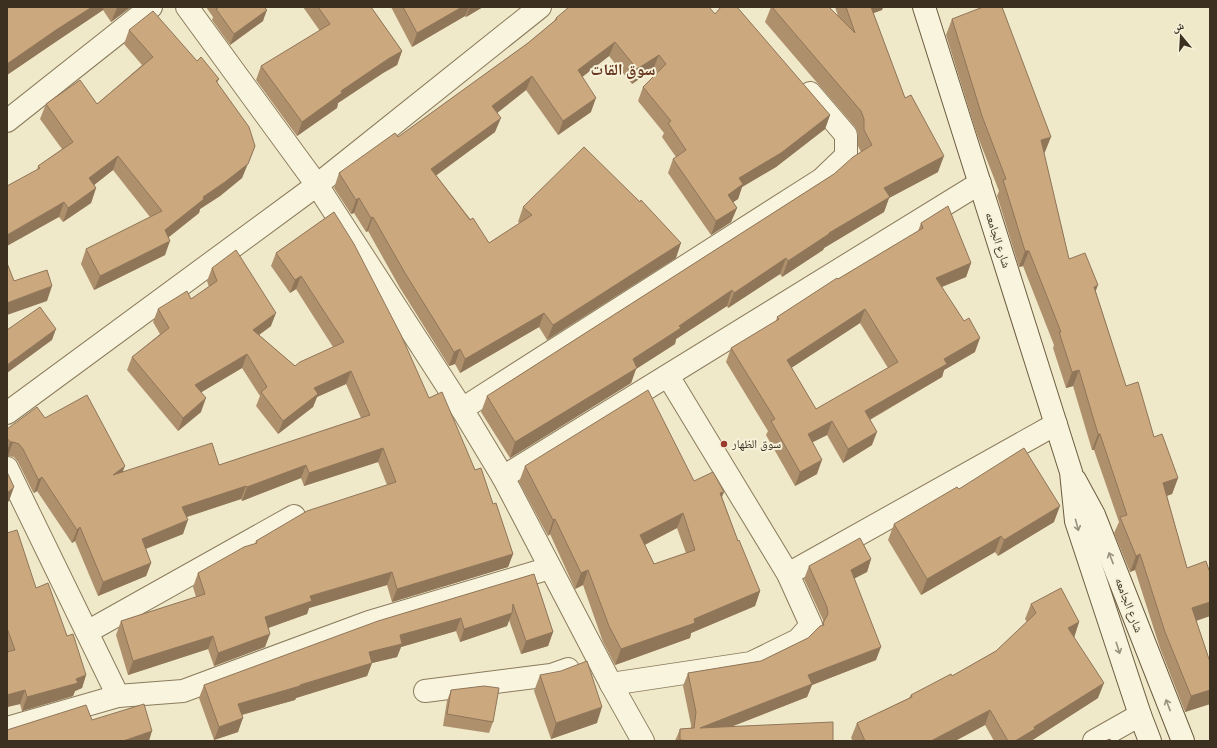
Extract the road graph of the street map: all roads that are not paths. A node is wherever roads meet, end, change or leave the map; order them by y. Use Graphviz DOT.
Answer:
graph roads {
  1 [pos="151,7"];
  2 [pos="187,7"];
  3 [pos="540,7"];
  4 [pos="924,7"];
  5 [pos="796,77"];
  6 [pos="7,121"];
  7 [pos="980,183"];
  8 [pos="317,185"];
  9 [pos="668,376"];
  10 [pos="462,408"];
  11 [pos="7,413"];
  12 [pos="1056,424"];
  13 [pos="7,468"];
  14 [pos="1071,472"];
  15 [pos="503,477"];
  16 [pos="294,516"];
  17 [pos="550,568"];
  18 [pos="788,574"];
  19 [pos="87,632"];
  20 [pos="597,658"];
  21 [pos="611,684"];
  22 [pos="425,691"];
  23 [pos="118,696"];
  24 [pos="1140,715"];
  25 [pos="7,728"];
  26 [pos="643,741"];
  27 [pos="1094,741"];
  28 [pos="1150,741"];
  29 [pos="1183,741"];
  1 -- 6 [label="street"];
  2 -- 8 [label="street"];
  3 -- 8 [label="street"];
  4 -- 7 [label="street, شارع الجامعه"];
  5 -- 10 [label="street"];
  7 -- 9 [label="street"];
  7 -- 12 [label="street, شارع الجامعه"];
  8 -- 10 [label="street"];
  8 -- 11 [label="street"];
  9 -- 15 [label="street"];
  9 -- 18 [label="street"];
  10 -- 15 [label="street"];
  12 -- 14 [label="street, شارع الجامعه"];
  12 -- 18 [label="street"];
  13 -- 19 [label="street"];
  14 -- 24 [label="street, شارع الجامعه, one-way"];
  29 -- 14 [label="street, شارع الجامعه, one-way"];
  15 -- 17 [label="street"];
  16 -- 19 [label="street"];
  17 -- 20 [label="street"];
  17 -- 23 [label="street"];
  18 -- 21 [label="street"];
  19 -- 23 [label="street"];
  20 -- 21 [label="street"];
  20 -- 22 [label="street"];
  21 -- 26 [label="street"];
  23 -- 25 [label="street"];
  24 -- 27 [label="street"];
  24 -- 28 [label="street, شارع الجامعه"];
}
